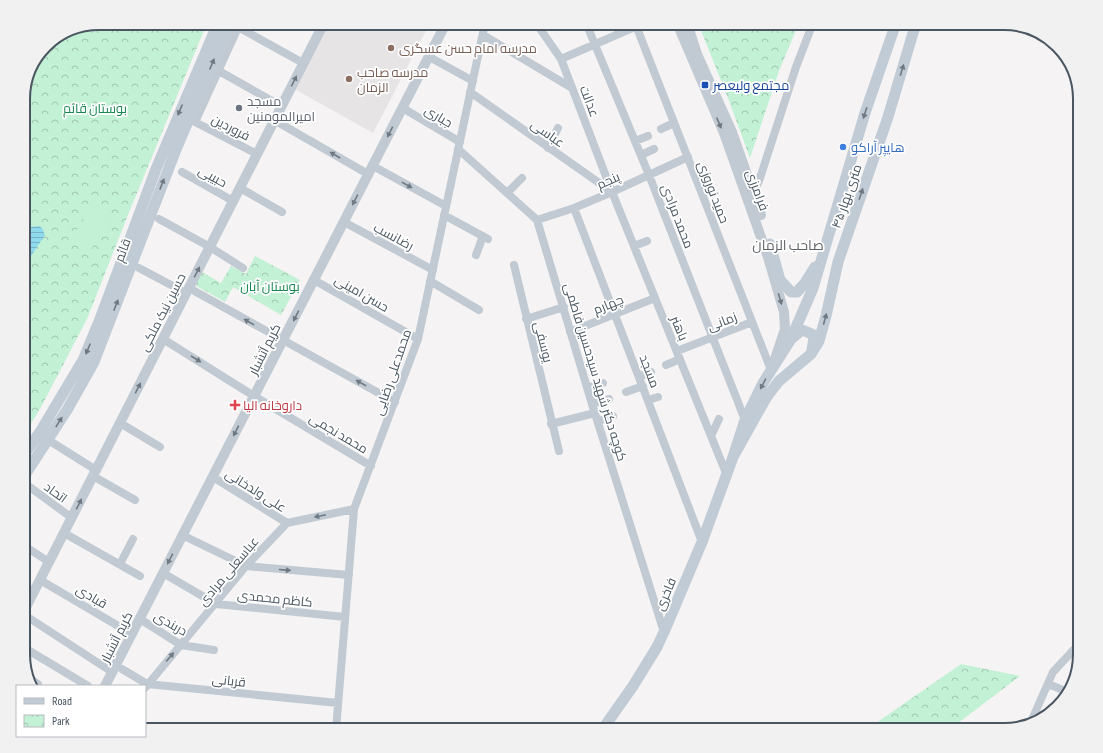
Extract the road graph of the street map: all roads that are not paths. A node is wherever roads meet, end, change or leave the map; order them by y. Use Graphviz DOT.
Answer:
graph roads {
  1 [pos="215,30"];
  2 [pos="233,30"];
  3 [pos="234,30"];
  4 [pos="246,30"];
  5 [pos="320,30"];
  6 [pos="442,30"];
  7 [pos="484,30"];
  8 [pos="541,30"];
  9 [pos="589,30"];
  10 [pos="626,30"];
  11 [pos="638,30"];
  12 [pos="680,30"];
  13 [pos="689,30"];
  14 [pos="810,30"];
  15 [pos="894,30"];
  16 [pos="914,30"];
  17 [pos="483,35"];
  18 [pos="595,45"];
  19 [pos="433,59"];
  20 [pos="561,59"];
  21 [pos="303,64"];
  22 [pos="219,71"];
  23 [pos="473,81"];
  24 [pos="572,89"];
  25 [pos="470,92"];
  26 [pos="282,106"];
  27 [pos="406,110"];
  28 [pos="274,120"];
  29 [pos="674,123"];
  30 [pos="558,128"];
  31 [pos="661,129"];
  32 [pos="648,136"];
  33 [pos="635,141"];
  34 [pos="459,146"];
  35 [pos="548,148"];
  36 [pos="654,149"];
  37 [pos="257,154"];
  38 [pos="641,155"];
  39 [pos="688,157"];
  40 [pos="371,170"];
  41 [pos="182,172"];
  42 [pos="649,175"];
  43 [pos="522,178"];
  44 [pos="240,188"];
  45 [pos="612,192"];
  46 [pos="507,193"];
  47 [pos="753,193"];
  48 [pos="233,201"];
  49 [pos="446,206"];
  50 [pos="574,208"];
  51 [pos="282,212"];
  52 [pos="444,215"];
  53 [pos="159,219"];
  54 [pos="537,220"];
  55 [pos="344,222"];
  56 [pos="647,241"];
  57 [pos="770,244"];
  58 [pos="634,246"];
  59 [pos="210,247"];
  60 [pos="476,255"];
  61 [pos="822,257"];
  62 [pos="514,265"];
  63 [pos="139,268"];
  64 [pos="243,268"];
  65 [pos="433,270"];
  66 [pos="314,280"];
  67 [pos="430,281"];
  68 [pos="188,291"];
  69 [pos="655,298"];
  70 [pos="564,308"];
  71 [pos="479,310"];
  72 [pos="615,314"];
  73 [pos="526,319"];
  74 [pos="752,322"];
  75 [pos="570,332"];
  76 [pos="163,338"];
  77 [pos="713,338"];
  78 [pos="418,339"];
  79 [pos="791,339"];
  80 [pos="283,341"];
  81 [pos="811,354"];
  82 [pos="678,355"];
  83 [pos="666,365"];
  84 [pos="771,370"];
  85 [pos="651,372"];
  86 [pos="639,377"];
  87 [pos="603,383"];
  88 [pos="642,386"];
  89 [pos="588,388"];
  90 [pos="626,392"];
  91 [pos="254,396"];
  92 [pos="658,397"];
  93 [pos="609,399"];
  94 [pos="648,400"];
  95 [pos="395,402"];
  96 [pos="592,404"];
  97 [pos="613,416"];
  98 [pos="597,417"];
  99 [pos="719,419"];
  100 [pos="746,420"];
  101 [pos="120,423"];
  102 [pos="552,424"];
  103 [pos="711,436"];
  104 [pos="53,443"];
  105 [pos="30,446"];
  106 [pos="160,447"];
  107 [pos="559,451"];
  108 [pos="733,457"];
  109 [pos="371,466"];
  110 [pos="30,473"];
  111 [pos="95,473"];
  112 [pos="726,473"];
  113 [pos="213,477"];
  114 [pos="30,486"];
  115 [pos="134,500"];
  116 [pos="354,509"];
  117 [pos="72,518"];
  118 [pos="287,523"];
  119 [pos="64,533"];
  120 [pos="182,535"];
  121 [pos="133,539"];
  122 [pos="702,542"];
  123 [pos="30,550"];
  124 [pos="49,562"];
  125 [pos="120,564"];
  126 [pos="246,566"];
  127 [pos="163,573"];
  128 [pos="349,575"];
  129 [pos="140,576"];
  130 [pos="40,580"];
  131 [pos="30,599"];
  132 [pos="216,604"];
  133 [pos="30,615"];
  134 [pos="345,617"];
  135 [pos="140,619"];
  136 [pos="664,632"];
  137 [pos="132,634"];
  138 [pos="180,645"];
  139 [pos="214,650"];
  140 [pos="30,651"];
  141 [pos="1073,651"];
  142 [pos="117,670"];
  143 [pos="1048,684"];
  144 [pos="86,685"];
  145 [pos="106,685"];
  146 [pos="144,685"];
  147 [pos="146,686"];
  148 [pos="1062,690"];
  149 [pos="338,704"];
  150 [pos="1034,716"];
  151 [pos="337,723"];
  152 [pos="607,723"];
  1 -- 105 [label="main road, قائم, one-way"];
  110 -- 2 [label="main road, قائم, one-way"];
  3 -- 22 [label="street"];
  4 -- 21 [label="street"];
  5 -- 21 [label="street, حسین نیک ملکی"];
  6 -- 40 [label="street, کریم آتشبار, one-way"];
  7 -- 17 [label="street, محمدعلی رضایی"];
  8 -- 20 [label="street, عدالت"];
  9 -- 18 [label="street, محمد مرادی"];
  10 -- 18 [label="street"];
  11 -- 29 [label="street, حمید نوروزی"];
  12 -- 84 [label="street, فرامرزی, one-way"];
  13 -- 47 [label="street, فرامرزی"];
  14 -- 47 [label="street"];
  15 -- 61 [label="main road, ۴۵ متری بهار, one-way"];
  81 -- 16 [label="main road, ۴۵ متری بهار, one-way"];
  17 -- 23 [label="street, محمدعلی رضایی"];
  17 -- 24 [label="street"];
  18 -- 20 [label="street"];
  18 -- 33 [label="street, محمد مرادی"];
  19 -- 23 [label="street"];
  20 -- 24 [label="street, عدالت"];
  26 -- 21 [label="street, حسین نیک ملکی, one-way"];
  22 -- 26 [label="street"];
  22 -- 37 [label="street, فروردین"];
  23 -- 25 [label="street, محمدعلی رضایی"];
  24 -- 45 [label="street, عدالت"];
  25 -- 34 [label="street, محمدعلی رضایی"];
  25 -- 35 [label="street, عباسی"];
  26 -- 28 [label="street, حسین نیک ملکی"];
  27 -- 34 [label="street, جباری"];
  28 -- 37 [label="street, حسین نیک ملکی"];
  40 -- 28 [label="street, one-way"];
  29 -- 31 [label="street"];
  29 -- 39 [label="street, حمید نوروزی"];
  30 -- 35 [label="street"];
  32 -- 33 [label="street"];
  33 -- 38 [label="street, محمد مرادی"];
  34 -- 46 [label="street"];
  34 -- 49 [label="street, محمدعلی رضایی"];
  35 -- 45 [label="street, عباسی"];
  36 -- 38 [label="street"];
  37 -- 44 [label="street, حسین نیک ملکی"];
  38 -- 42 [label="street, محمد مرادی"];
  39 -- 42 [label="street, پنجم"];
  39 -- 74 [label="street, حمید نوروزی"];
  40 -- 49 [label="street, one-way"];
  40 -- 55 [label="street, کریم آتشبار, one-way"];
  41 -- 48 [label="street, حبیبی"];
  42 -- 45 [label="street, پنجم"];
  42 -- 77 [label="street, محمد مرادی"];
  43 -- 46 [label="street"];
  44 -- 48 [label="street, حسین نیک ملکی"];
  44 -- 51 [label="street"];
  45 -- 50 [label="street, پنجم"];
  45 -- 58 [label="street, باهنر"];
  46 -- 54 [label="street"];
  47 -- 57 [label="street, فرامرزی"];
  48 -- 59 [label="street, حسین نیک ملکی"];
  49 -- 52 [label="street, محمدعلی رضایی"];
  50 -- 54 [label="street, پنجم"];
  50 -- 72 [label="street, مسجد"];
  52 -- 60 [label="street"];
  52 -- 65 [label="street, محمدعلی رضایی"];
  53 -- 59 [label="street"];
  54 -- 70 [label="street, کوچه دکتر شهید سیدحسین فاطمی"];
  55 -- 65 [label="street, رضانسب"];
  55 -- 66 [label="street, کریم آتشبار"];
  56 -- 58 [label="street"];
  57 -- 61 [label="main road"];
  58 -- 69 [label="street, باهنر"];
  59 -- 64 [label="street"];
  68 -- 59 [label="street, حسین نیک ملکی, one-way"];
  61 -- 79 [label="main road, ۴۵ متری بهار"];
  62 -- 73 [label="street, یوسفی"];
  63 -- 68 [label="street"];
  65 -- 67 [label="street, محمدعلی رضایی"];
  66 -- 78 [label="street, حسن امینی"];
  66 -- 80 [label="street, کریم آتشبار, one-way"];
  67 -- 71 [label="street"];
  67 -- 78 [label="street, محمدعلی رضایی"];
  68 -- 76 [label="street, حسین نیک ملکی"];
  80 -- 68 [label="street, one-way"];
  69 -- 72 [label="street, چهارم"];
  69 -- 82 [label="street, باهنر"];
  70 -- 73 [label="street"];
  70 -- 75 [label="street, کوچه دکتر شهید سیدحسین فاطمی"];
  72 -- 75 [label="street, چهارم"];
  72 -- 86 [label="street, مسجد"];
  73 -- 102 [label="street, یوسفی"];
  74 -- 77 [label="street, زمانی"];
  74 -- 84 [label="street, حمید نوروزی"];
  75 -- 89 [label="street, کوچه دکتر شهید سیدحسین فاطمی"];
  76 -- 91 [label="street, محمد نجمی, one-way"];
  101 -- 76 [label="street, حسین نیک ملکی, one-way"];
  77 -- 82 [label="street, زمانی"];
  77 -- 100 [label="street, محمد مرادی"];
  78 -- 95 [label="street, محمدعلی رضایی"];
  79 -- 81 [label="main road"];
  79 -- 84 [label="main road, فاخری"];
  80 -- 91 [label="street, کریم آتشبار"];
  95 -- 80 [label="street, one-way"];
  81 -- 108 [label="main road, فاخری"];
  82 -- 83 [label="street, زمانی"];
  82 -- 103 [label="street, باهنر"];
  84 -- 100 [label="main road, فاخری, one-way"];
  85 -- 86 [label="street"];
  86 -- 88 [label="street, مسجد"];
  87 -- 89 [label="street"];
  88 -- 90 [label="street"];
  88 -- 94 [label="street, مسجد"];
  89 -- 96 [label="street, کوچه دکتر شهید سیدحسین فاطمی"];
  91 -- 109 [label="street, محمد نجمی"];
  91 -- 113 [label="street, کریم آتشبار, one-way"];
  92 -- 94 [label="street"];
  93 -- 96 [label="street"];
  94 -- 122 [label="street, مسجد"];
  95 -- 109 [label="street, محمدعلی رضایی"];
  96 -- 98 [label="street, کوچه دکتر شهید سیدحسین فاطمی"];
  97 -- 98 [label="street"];
  98 -- 102 [label="street"];
  98 -- 136 [label="street, کوچه دکتر شهید سیدحسین فاطمی"];
  99 -- 103 [label="street"];
  100 -- 108 [label="main road, فاخری"];
  101 -- 106 [label="street"];
  101 -- 111 [label="street, حسین نیک ملکی"];
  102 -- 107 [label="street, یوسفی"];
  103 -- 112 [label="street, باهنر"];
  104 -- 111 [label="street"];
  108 -- 112 [label="main road, فاخری"];
  109 -- 116 [label="street, محمدعلی رضایی"];
  111 -- 115 [label="street"];
  117 -- 111 [label="street, حسین نیک ملکی, one-way"];
  112 -- 122 [label="main road, فاخری"];
  113 -- 118 [label="street, علی ولدخانی"];
  113 -- 120 [label="street, کریم آتشبار"];
  114 -- 117 [label="street, اتحاد"];
  116 -- 118 [label="street, one-way"];
  116 -- 128 [label="street, محمدعلی رضایی"];
  117 -- 119 [label="street, حسین نیک ملکی"];
  118 -- 126 [label="street, عباسعلی مرادی"];
  119 -- 124 [label="street, حسین نیک ملکی"];
  119 -- 125 [label="street"];
  120 -- 126 [label="street"];
  120 -- 127 [label="street, کریم آتشبار, one-way"];
  121 -- 125 [label="street"];
  122 -- 136 [label="main road, فاخری"];
  123 -- 124 [label="street"];
  124 -- 130 [label="street, حسین نیک ملکی"];
  125 -- 129 [label="street"];
  126 -- 128 [label="street, one-way"];
  126 -- 132 [label="street, عباسعلی مرادی"];
  127 -- 132 [label="street, کاظم محمدی"];
  127 -- 135 [label="street, کریم آتشبار"];
  128 -- 134 [label="street, محمدعلی رضایی"];
  130 -- 131 [label="street, حسین نیک ملکی"];
  130 -- 137 [label="street, قبادی"];
  132 -- 134 [label="street, کاظم محمدی"];
  132 -- 138 [label="street, عباسعلی مرادی"];
  133 -- 142 [label="street, قربانی"];
  134 -- 149 [label="street, محمدعلی رضایی"];
  135 -- 137 [label="street, کریم آتشبار"];
  135 -- 138 [label="street, دربندی"];
  136 -- 152 [label="main road, فاخری"];
  137 -- 142 [label="street, کریم آتشبار"];
  138 -- 139 [label="street, دربندی"];
  147 -- 138 [label="street, عباسعلی مرادی, one-way"];
  140 -- 144 [label="street"];
  141 -- 143 [label="street"];
  142 -- 145 [label="street, کریم آتشبار"];
  142 -- 146 [label="street, قربانی"];
  143 -- 148 [label="street"];
  143 -- 150 [label="street"];
  147 -- 149 [label="street, قربانی"];
  149 -- 151 [label="street, محمدعلی رضایی"];
}
